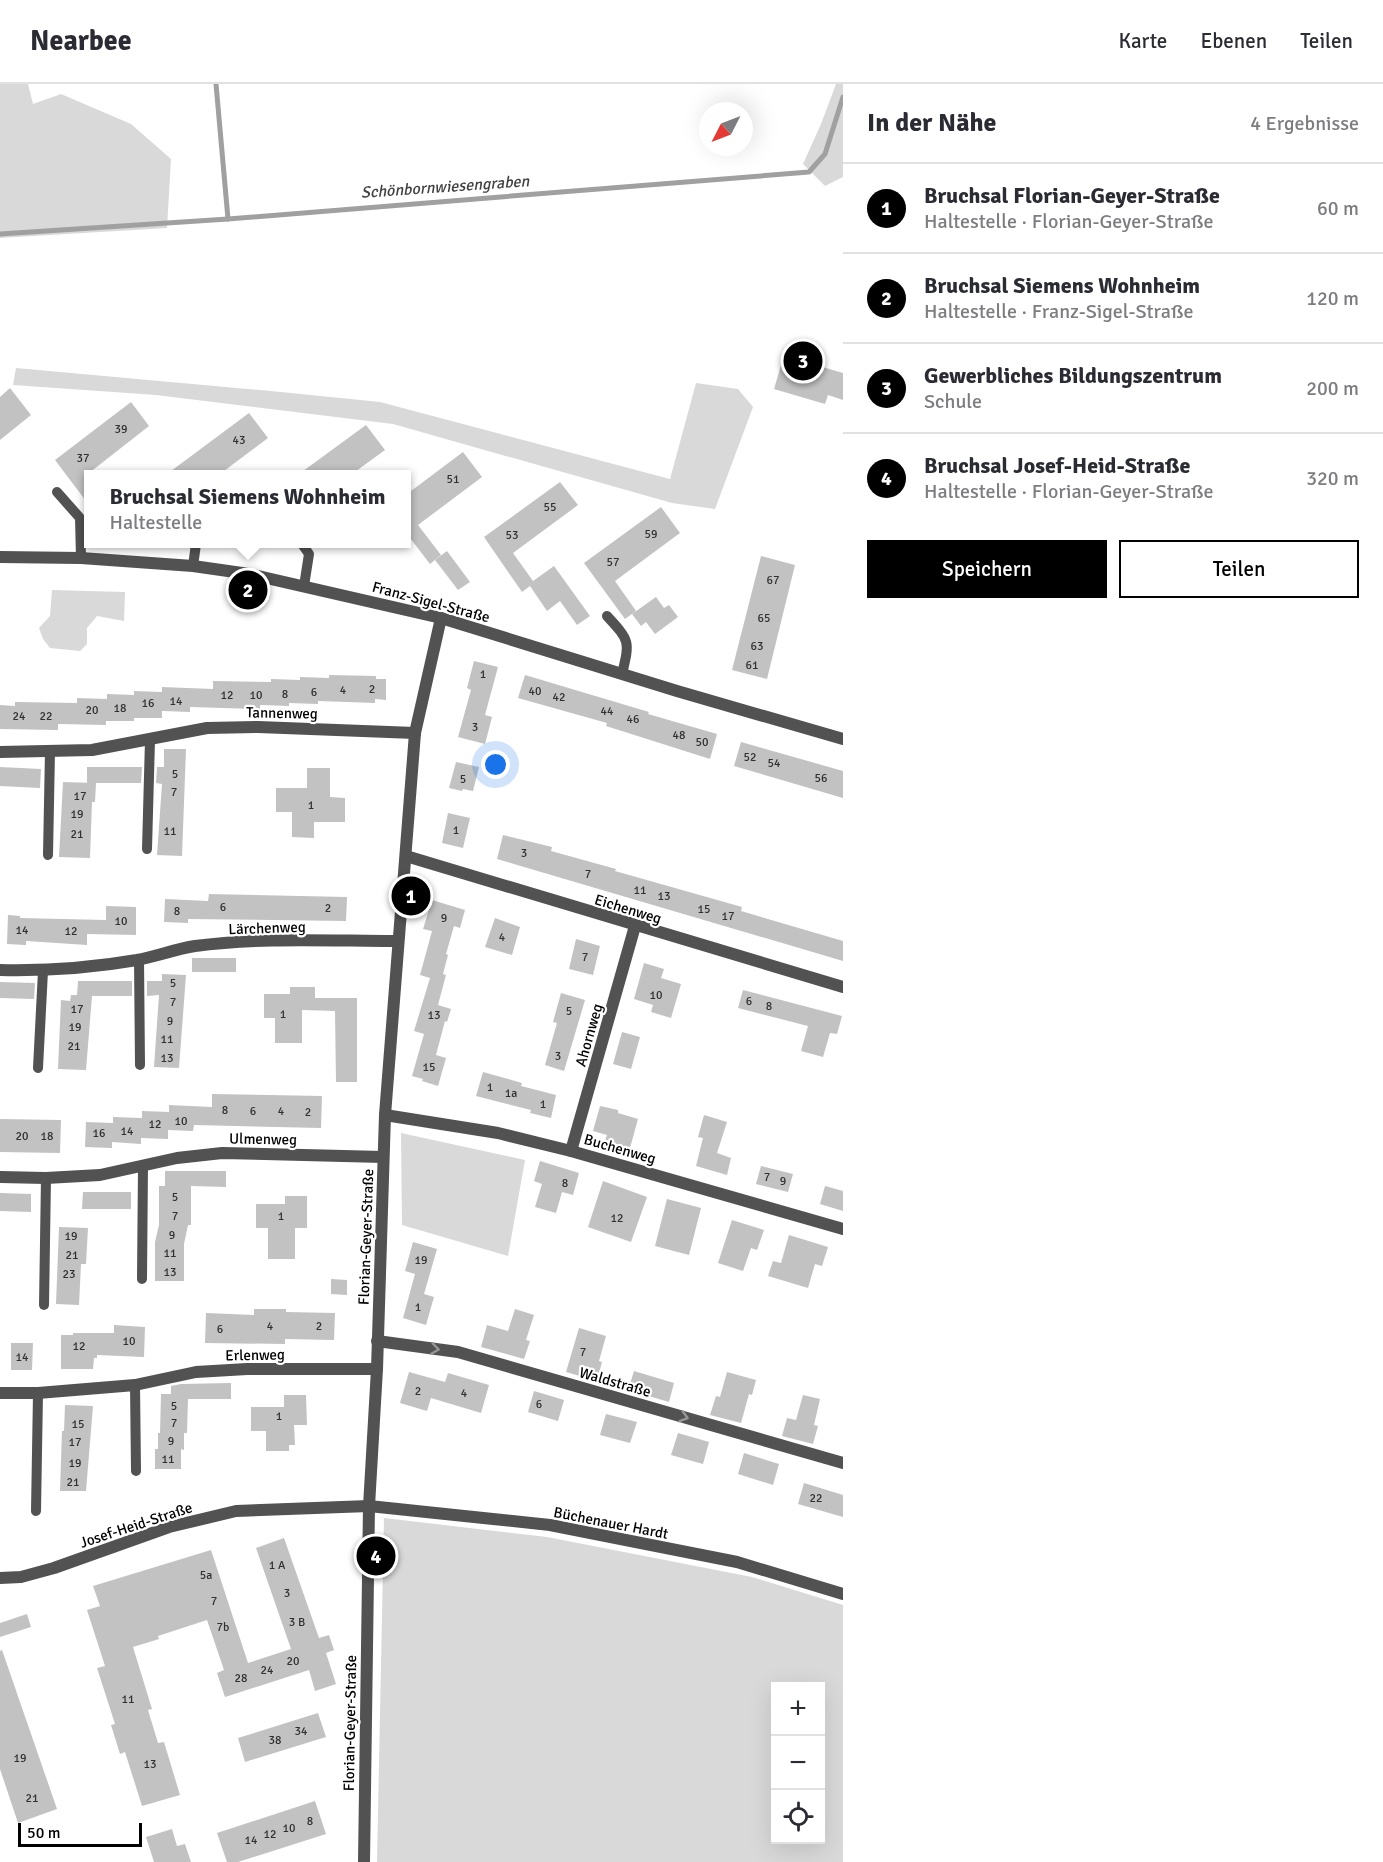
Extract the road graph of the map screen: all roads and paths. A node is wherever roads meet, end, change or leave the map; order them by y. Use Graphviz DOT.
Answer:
graph roads {
  1 [pos="57,492"];
  2 [pos="195,548"];
  3 [pos="305,548"];
  4 [pos="0,557"];
  5 [pos="81,558"];
  6 [pos="193,566"];
  7 [pos="304,586"];
  8 [pos="607,616"];
  9 [pos="441,618"];
  10 [pos="622,674"];
  11 [pos="415,733"];
  12 [pos="843,739"];
  13 [pos="150,740"];
  14 [pos="50,751"];
  15 [pos="0,752"];
  16 [pos="147,849"];
  17 [pos="48,855"];
  18 [pos="406,856"];
  19 [pos="635,926"];
  20 [pos="398,941"];
  21 [pos="139,959"];
  22 [pos="0,970"];
  23 [pos="43,971"];
  24 [pos="843,987"];
  25 [pos="140,1065"];
  26 [pos="38,1068"];
  27 [pos="385,1115"];
  28 [pos="571,1151"];
  29 [pos="383,1157"];
  30 [pos="143,1166"];
  31 [pos="0,1177"];
  32 [pos="46,1178"];
  33 [pos="843,1229"];
  34 [pos="142,1279"];
  35 [pos="44,1305"];
  36 [pos="377,1341"];
  37 [pos="377,1369"];
  38 [pos="135,1385"];
  39 [pos="0,1394"];
  40 [pos="38,1394"];
  41 [pos="843,1463"];
  42 [pos="135,1471"];
  43 [pos="369,1506"];
  44 [pos="36,1511"];
  45 [pos="21,1577"];
  46 [pos="0,1578"];
  47 [pos="0,1589"];
  48 [pos="843,1594"];
  49 [pos="364,1862"];
  1 -- 5 [label="lane"];
  2 -- 6 [label="lane"];
  3 -- 7 [label="lane"];
  4 -- 5 [label="street, Franz-Sigel-Straße"];
  5 -- 6 [label="street, Franz-Sigel-Straße"];
  6 -- 7 [label="street, Franz-Sigel-Straße"];
  7 -- 9 [label="street, Franz-Sigel-Straße"];
  8 -- 10 [label="lane"];
  9 -- 10 [label="street, Franz-Sigel-Straße"];
  9 -- 11 [label="street, Florian-Geyer-Straße"];
  10 -- 12 [label="street, Franz-Sigel-Straße"];
  11 -- 13 [label="street, Tannenweg"];
  11 -- 18 [label="street, Florian-Geyer-Straße"];
  13 -- 14 [label="street, Tannenweg"];
  13 -- 16 [label="lane"];
  14 -- 15 [label="street, Tannenweg"];
  14 -- 17 [label="lane"];
  18 -- 19 [label="street, Eichenweg"];
  18 -- 20 [label="street, Florian-Geyer-Straße"];
  19 -- 24 [label="street, Eichenweg"];
  19 -- 28 [label="street, Ahornweg"];
  20 -- 21 [label="street, Lärchenweg"];
  20 -- 27 [label="street, Florian-Geyer-Straße"];
  21 -- 23 [label="street, Lärchenweg"];
  21 -- 25 [label="lane"];
  22 -- 23 [label="street, Lärchenweg"];
  23 -- 26 [label="lane"];
  27 -- 28 [label="street, Buchenweg"];
  27 -- 29 [label="street, Florian-Geyer-Straße"];
  28 -- 33 [label="street, Buchenweg"];
  29 -- 30 [label="street, Ulmenweg"];
  29 -- 36 [label="street, Florian-Geyer-Straße"];
  30 -- 32 [label="street, Ulmenweg"];
  30 -- 34 [label="lane"];
  31 -- 32 [label="street, Ulmenweg"];
  32 -- 35 [label="lane"];
  36 -- 37 [label="street, Florian-Geyer-Straße"];
  36 -- 41 [label="street, Waldstraße, one-way"];
  37 -- 38 [label="street, Erlenweg"];
  37 -- 43 [label="street, Florian-Geyer-Straße"];
  38 -- 40 [label="street, Erlenweg"];
  38 -- 42 [label="lane"];
  39 -- 40 [label="street, Erlenweg"];
  40 -- 44 [label="lane"];
  43 -- 45 [label="street, Josef-Heid-Straße"];
  43 -- 48 [label="street, Büchenauer Hardt"];
  43 -- 49 [label="street, Florian-Geyer-Straße"];
  45 -- 46 [label="street, Josef-Heid-Straße"];
  45 -- 47 [label="street, Josef-Heid-Straße"];
}
